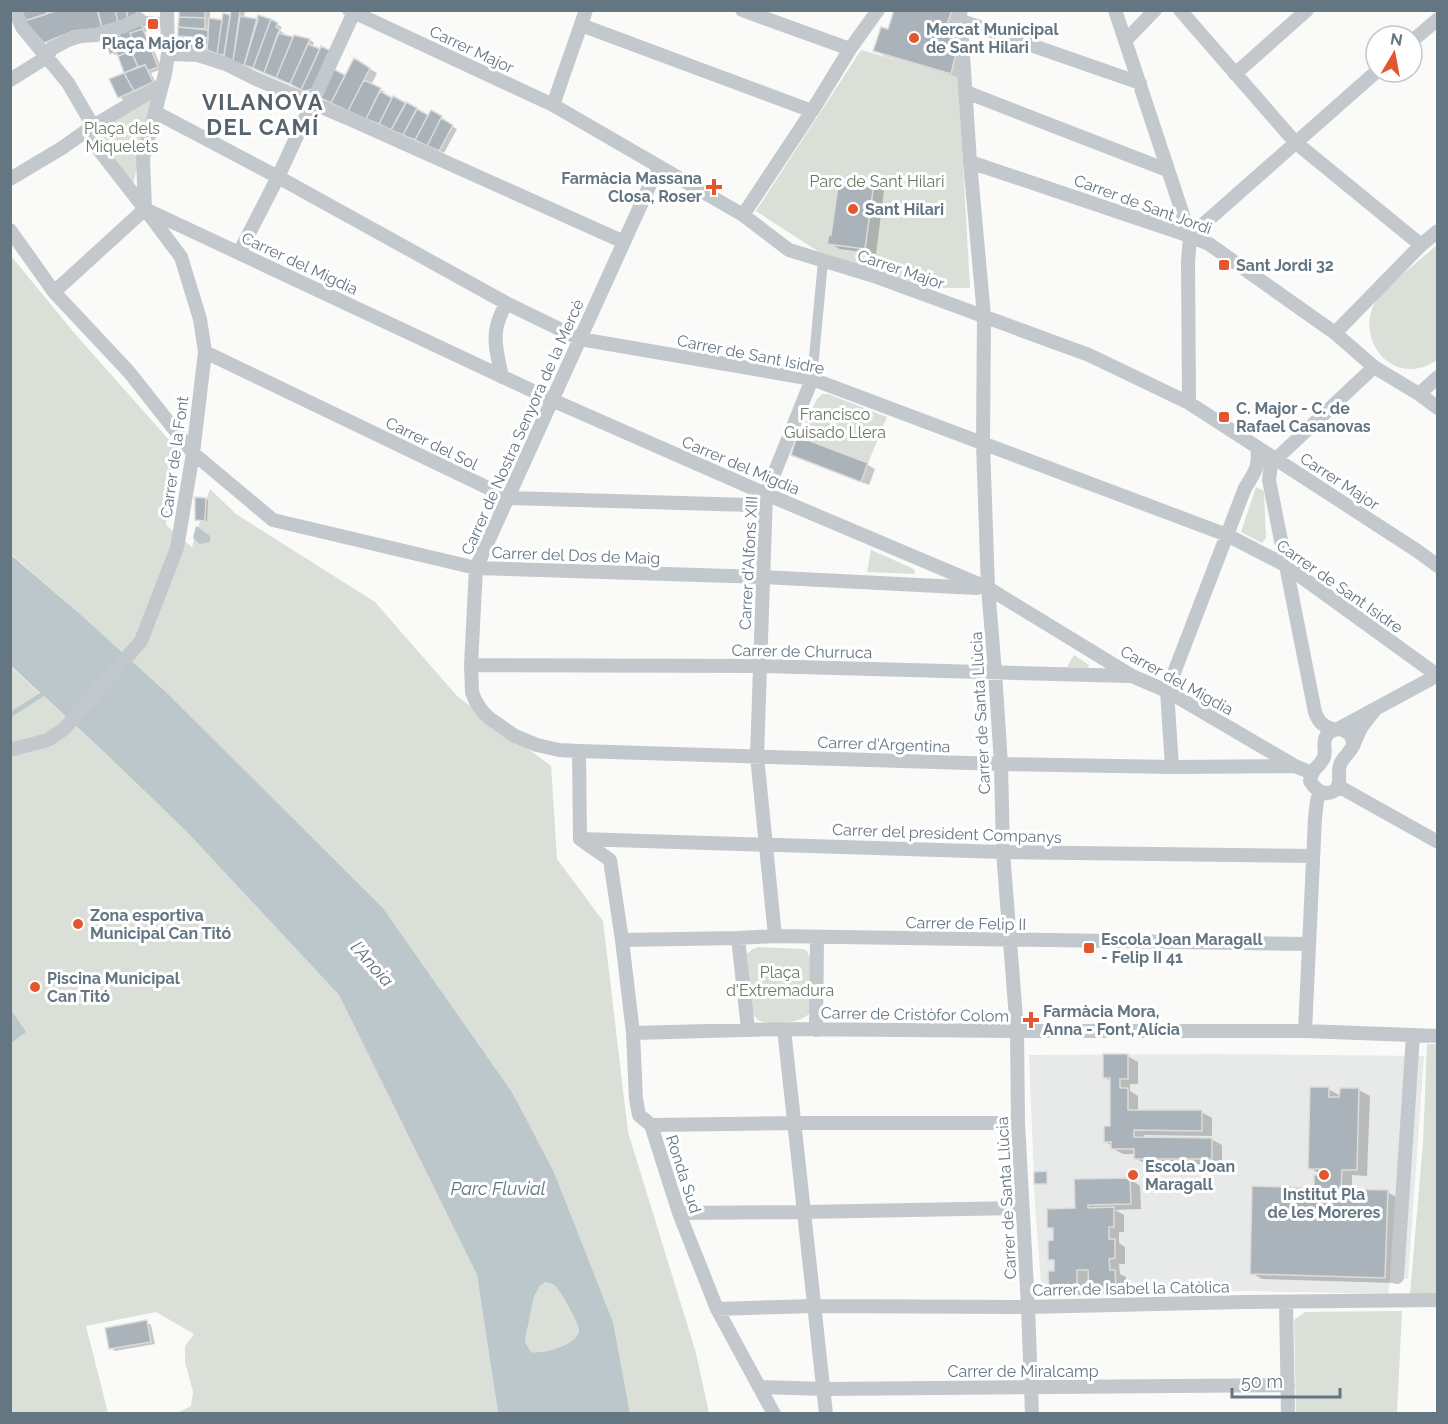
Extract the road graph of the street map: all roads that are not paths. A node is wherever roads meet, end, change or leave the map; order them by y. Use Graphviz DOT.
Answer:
graph roads {
  1 [pos="15,10"];
  2 [pos="586,10"];
  3 [pos="742,10"];
  4 [pos="878,10"];
  5 [pos="1115,10"];
  6 [pos="1155,10"];
  7 [pos="1179,10"];
  8 [pos="1307,10"];
  9 [pos="353,11"];
  10 [pos="961,16"];
  11 [pos="167,17"];
  12 [pos="1437,18"];
  13 [pos="142,20"];
  14 [pos="581,25"];
  15 [pos="1424,30"];
  16 [pos="1125,41"];
  17 [pos="850,49"];
  18 [pos="168,54"];
  19 [pos="47,57"];
  20 [pos="1235,74"];
  21 [pos="10,80"];
  22 [pos="164,80"];
  23 [pos="1364,82"];
  24 [pos="1140,83"];
  25 [pos="966,92"];
  26 [pos="313,103"];
  27 [pos="553,105"];
  28 [pos="812,111"];
  29 [pos="155,112"];
  30 [pos="89,129"];
  31 [pos="1296,142"];
  32 [pos="970,162"];
  33 [pos="658,167"];
  34 [pos="1167,170"];
  35 [pos="279,177"];
  36 [pos="10,179"];
  37 [pos="146,209"];
  38 [pos="743,215"];
  39 [pos="10,230"];
  40 [pos="1437,231"];
  41 [pos="1190,236"];
  42 [pos="624,242"];
  43 [pos="1421,245"];
  44 [pos="239,253"];
  45 [pos="823,261"];
  46 [pos="54,292"];
  47 [pos="506,303"];
  48 [pos="984,316"];
  49 [pos="1335,333"];
  50 [pos="580,339"];
  51 [pos="205,351"];
  52 [pos="1374,367"];
  53 [pos="502,377"];
  54 [pos="1437,377"];
  55 [pos="812,379"];
  56 [pos="1419,394"];
  57 [pos="552,400"];
  58 [pos="1189,403"];
  59 [pos="1437,408"];
  60 [pos="983,444"];
  61 [pos="1257,447"];
  62 [pos="193,453"];
  63 [pos="1274,458"];
  64 [pos="1269,480"];
  65 [pos="1245,488"];
  66 [pos="765,494"];
  67 [pos="509,498"];
  68 [pos="1227,535"];
  69 [pos="1285,565"];
  70 [pos="1437,566"];
  71 [pos="476,568"];
  72 [pos="762,577"];
  73 [pos="988,588"];
  74 [pos="471,665"];
  75 [pos="760,666"];
  76 [pos="995,672"];
  77 [pos="1437,675"];
  78 [pos="1132,676"];
  79 [pos="1167,691"];
  80 [pos="1376,710"];
  81 [pos="1337,729"];
  82 [pos="1353,746"];
  83 [pos="10,750"];
  84 [pos="579,751"];
  85 [pos="757,756"];
  86 [pos="1000,764"];
  87 [pos="1295,766"];
  88 [pos="1172,767"];
  89 [pos="1312,773"];
  90 [pos="1338,786"];
  91 [pos="1320,791"];
  92 [pos="580,839"];
  93 [pos="1437,842"];
  94 [pos="766,844"];
  95 [pos="1003,852"];
  96 [pos="1313,856"];
  97 [pos="775,936"];
  98 [pos="738,938"];
  99 [pos="818,938"];
  100 [pos="622,940"];
  101 [pos="1009,940"];
  102 [pos="1309,944"];
  103 [pos="748,1029"];
  104 [pos="784,1029"];
  105 [pos="816,1030"];
  106 [pos="1305,1031"];
  107 [pos="1017,1032"];
  108 [pos="633,1033"];
  109 [pos="1413,1035"];
  110 [pos="1437,1036"];
  111 [pos="795,1123"];
  112 [pos="1018,1123"];
  113 [pos="651,1125"];
  114 [pos="1023,1208"];
  115 [pos="804,1212"];
  116 [pos="679,1213"];
  117 [pos="1397,1277"];
  118 [pos="1437,1300"];
  119 [pos="1286,1302"];
  120 [pos="814,1306"];
  121 [pos="1028,1307"];
  122 [pos="717,1310"];
  123 [pos="1288,1386"];
  124 [pos="759,1388"];
  125 [pos="1030,1388"];
  126 [pos="825,1389"];
  127 [pos="774,1413"];
  128 [pos="826,1413"];
  129 [pos="1032,1413"];
  130 [pos="1288,1413"];
  1 -- 19 [label="street, Carrer de la Font"];
  2 -- 14 [label="street"];
  3 -- 17 [label="street"];
  4 -- 17 [label="street"];
  5 -- 16 [label="street"];
  6 -- 16 [label="street"];
  7 -- 20 [label="street"];
  8 -- 20 [label="street"];
  9 -- 26 [label="street"];
  9 -- 27 [label="street, Carrer Major"];
  10 -- 24 [label="street"];
  10 -- 25 [label="street, Carrer de Santa Llùcia"];
  11 -- 13 [label="street"];
  11 -- 18 [label="street"];
  12 -- 15 [label="street"];
  13 -- 19 [label="street"];
  14 -- 27 [label="street"];
  14 -- 28 [label="street"];
  16 -- 24 [label="street"];
  17 -- 28 [label="street"];
  18 -- 22 [label="street"];
  18 -- 26 [label="street"];
  19 -- 21 [label="street"];
  19 -- 30 [label="street, Carrer de la Font"];
  20 -- 31 [label="street"];
  22 -- 29 [label="street"];
  22 -- 30 [label="street"];
  23 -- 31 [label="street"];
  24 -- 34 [label="street"];
  25 -- 32 [label="street, Carrer de Santa Llùcia"];
  25 -- 34 [label="street"];
  26 -- 35 [label="street"];
  26 -- 42 [label="street"];
  27 -- 33 [label="street, Carrer Major"];
  28 -- 38 [label="street"];
  29 -- 35 [label="street, Carrer de Sant Isidre"];
  29 -- 37 [label="street"];
  30 -- 36 [label="street"];
  30 -- 37 [label="street, Carrer de la Font"];
  31 -- 41 [label="street"];
  31 -- 43 [label="street"];
  32 -- 41 [label="street, Carrer de Sant Jordi"];
  32 -- 48 [label="street, Carrer de Santa Llùcia"];
  33 -- 38 [label="street, Carrer Major"];
  33 -- 42 [label="street, Carrer de Nostra Senyora de la Mercè"];
  34 -- 41 [label="street"];
  35 -- 44 [label="street"];
  35 -- 47 [label="street, Carrer de Sant Isidre"];
  37 -- 44 [label="street, Carrer del Migdia"];
  37 -- 46 [label="street"];
  37 -- 51 [label="street, Carrer de la Font"];
  38 -- 45 [label="street, Carrer Major"];
  39 -- 46 [label="street, Carrer del Dos de Maig"];
  40 -- 43 [label="street"];
  41 -- 49 [label="street, Carrer de Sant Jordi"];
  41 -- 58 [label="street"];
  42 -- 50 [label="street, Carrer de Nostra Senyora de la Mercè"];
  43 -- 49 [label="street"];
  44 -- 53 [label="street, Carrer del Migdia"];
  45 -- 48 [label="street, Carrer Major"];
  45 -- 55 [label="street"];
  46 -- 62 [label="street, Carrer del Dos de Maig"];
  47 -- 50 [label="street, Carrer de Sant Isidre"];
  47 -- 53 [label="street"];
  48 -- 58 [label="street, Carrer Major"];
  48 -- 60 [label="street, Carrer de Santa Llùcia"];
  49 -- 52 [label="street, Carrer de Sant Jordi"];
  50 -- 55 [label="street, Carrer de Sant Isidre"];
  50 -- 57 [label="street, Carrer de Nostra Senyora de la Mercè"];
  51 -- 62 [label="street, Carrer de la Font"];
  51 -- 67 [label="street, Carrer del Sol"];
  52 -- 56 [label="street, Carrer de Sant Jordi"];
  52 -- 63 [label="street"];
  53 -- 57 [label="street, Carrer del Migdia"];
  54 -- 56 [label="street"];
  55 -- 60 [label="street, Carrer de Sant Isidre"];
  55 -- 66 [label="street, Carrer d'Alfons XIII"];
  56 -- 59 [label="street, Carrer de Sant Jordi"];
  57 -- 66 [label="street, Carrer del Migdia"];
  57 -- 67 [label="street, Carrer de Nostra Senyora de la Mercè"];
  58 -- 61 [label="street, Carrer Major"];
  60 -- 68 [label="street, Carrer de Sant Isidre"];
  60 -- 73 [label="street, Carrer de Santa Llùcia"];
  61 -- 63 [label="street, Carrer Major"];
  61 -- 65 [label="street"];
  62 -- 71 [label="street, Carrer del Dos de Maig"];
  62 -- 83 [label="street, Carrer de la Font"];
  63 -- 64 [label="street"];
  63 -- 70 [label="street, Carrer Major"];
  64 -- 65 [label="street"];
  64 -- 69 [label="street"];
  65 -- 68 [label="street"];
  66 -- 67 [label="street, Carrer del Sol"];
  66 -- 72 [label="street, Carrer d'Alfons XIII"];
  66 -- 73 [label="street, Carrer del Migdia"];
  67 -- 71 [label="street, Carrer de Nostra Senyora de la Mercè"];
  68 -- 69 [label="street, Carrer de Sant Isidre"];
  68 -- 79 [label="street"];
  69 -- 77 [label="street, Carrer de Sant Isidre"];
  69 -- 81 [label="street"];
  71 -- 72 [label="street, Carrer del Dos de Maig"];
  71 -- 74 [label="street, Carrer de Nostra Senyora de la Mercè"];
  72 -- 73 [label="street, Carrer del Dos de Maig"];
  72 -- 75 [label="street, Carrer d'Alfons XIII"];
  73 -- 76 [label="street, Carrer de Santa Llùcia"];
  73 -- 78 [label="street, Carrer del Migdia"];
  74 -- 75 [label="street, Carrer de Churruca"];
  74 -- 84 [label="street, Carrer de Nostra Senyora de la Mercè"];
  75 -- 76 [label="street, Carrer de Churruca"];
  75 -- 85 [label="street, Carrer d'Alfons XIII"];
  76 -- 78 [label="street, Carrer de Churruca"];
  76 -- 86 [label="street, Carrer de Santa Llùcia"];
  77 -- 80 [label="street"];
  78 -- 79 [label="street, Carrer del Migdia"];
  79 -- 87 [label="street, Carrer del Migdia"];
  79 -- 88 [label="street"];
  80 -- 81 [label="street"];
  80 -- 82 [label="street"];
  81 -- 82 [label="street"];
  81 -- 89 [label="street"];
  82 -- 90 [label="street"];
  84 -- 85 [label="street, Carrer d'Argentina"];
  84 -- 92 [label="street"];
  85 -- 86 [label="street, Carrer d'Argentina"];
  85 -- 94 [label="street, Carrer d'Alfons XIII"];
  86 -- 88 [label="street, Carrer d'Argentina"];
  86 -- 95 [label="street, Carrer de Santa Llùcia"];
  87 -- 88 [label="street, Carrer d'Argentina"];
  87 -- 89 [label="street, Carrer del Migdia"];
  89 -- 91 [label="street"];
  90 -- 91 [label="street"];
  90 -- 93 [label="street"];
  91 -- 96 [label="street"];
  92 -- 94 [label="street, Carrer del president Companys"];
  92 -- 100 [label="street, Ronda Sud"];
  94 -- 95 [label="street, Carrer del president Companys"];
  94 -- 97 [label="street, Carrer d'Alfons XIII"];
  95 -- 96 [label="street, Carrer del president Companys"];
  95 -- 101 [label="street, Carrer de Santa Llùcia"];
  96 -- 102 [label="street"];
  97 -- 98 [label="street, Carrer de Felip II"];
  97 -- 99 [label="street, Carrer de Felip II"];
  98 -- 100 [label="street, Carrer de Felip II"];
  98 -- 103 [label="street"];
  99 -- 101 [label="street, Carrer de Felip II"];
  99 -- 105 [label="street"];
  100 -- 108 [label="street, Ronda Sud"];
  101 -- 102 [label="street, Carrer de Felip II"];
  101 -- 107 [label="street, Carrer de Santa Llùcia"];
  102 -- 106 [label="street"];
  103 -- 104 [label="street, Carrer de Cristòfor Colom"];
  103 -- 108 [label="street, Carrer de Cristòfor Colom"];
  104 -- 105 [label="street, Carrer de Cristòfor Colom"];
  104 -- 111 [label="street"];
  105 -- 107 [label="street, Carrer de Cristòfor Colom"];
  106 -- 107 [label="street, Carrer de Cristòfor Colom"];
  106 -- 109 [label="street, Carrer de Cristòfor Colom"];
  107 -- 112 [label="street, Carrer de Santa Llùcia"];
  108 -- 113 [label="street, Ronda Sud"];
  109 -- 110 [label="street, Carrer de Cristòfor Colom"];
  109 -- 117 [label="street"];
  111 -- 112 [label="street"];
  111 -- 113 [label="street"];
  111 -- 115 [label="street"];
  112 -- 114 [label="street, Carrer de Santa Llùcia"];
  113 -- 116 [label="street, Ronda Sud"];
  114 -- 115 [label="street"];
  114 -- 121 [label="street, Carrer de Santa Llùcia"];
  115 -- 116 [label="street"];
  115 -- 120 [label="street"];
  116 -- 122 [label="street, Ronda Sud"];
  118 -- 119 [label="street, Carrer de Isabel la Catòlica"];
  119 -- 121 [label="street, Carrer de Isabel la Catòlica"];
  119 -- 123 [label="street"];
  120 -- 121 [label="street, Carrer de Isabel la Catòlica"];
  120 -- 122 [label="street, Carrer de Isabel la Catòlica"];
  120 -- 126 [label="street"];
  121 -- 125 [label="street, Carrer de Santa Llùcia"];
  122 -- 124 [label="street, Ronda Sud"];
  123 -- 125 [label="street, Carrer de Miralcamp"];
  123 -- 130 [label="street"];
  124 -- 126 [label="street, Carrer de Miralcamp"];
  124 -- 127 [label="street, Ronda Sud"];
  125 -- 126 [label="street, Carrer de Miralcamp"];
  125 -- 129 [label="street, Carrer de Santa Llùcia"];
  126 -- 128 [label="street"];
}
